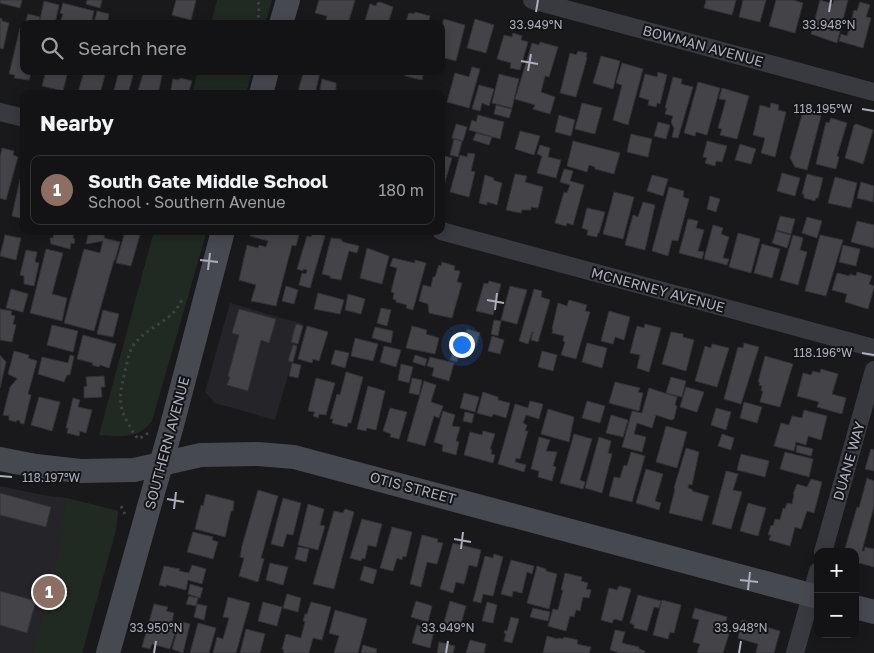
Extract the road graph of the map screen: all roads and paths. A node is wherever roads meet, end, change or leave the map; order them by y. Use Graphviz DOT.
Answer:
graph roads {
  1 [pos="258,0"];
  2 [pos="288,0"];
  3 [pos="532,0"];
  4 [pos="258,20"];
  5 [pos="282,20"];
  6 [pos="266,75"];
  7 [pos="262,90"];
  8 [pos="874,92"];
  9 [pos="0,112"];
  10 [pos="20,117"];
  11 [pos="445,232"];
  12 [pos="222,235"];
  13 [pos="185,291"];
  14 [pos="874,348"];
  15 [pos="874,370"];
  16 [pos="148,433"];
  17 [pos="0,459"];
  18 [pos="161,464"];
  19 [pos="824,548"];
  20 [pos="814,596"];
  21 [pos="859,608"];
  22 [pos="874,612"];
  23 [pos="108,653"];
  24 [pos="795,653"];
  1 -- 4 [label="path"];
  2 -- 5 [label="main road"];
  3 -- 8 [label="street, BOWMAN AVENUE"];
  6 -- 7 [label="main road"];
  9 -- 10 [label="street"];
  11 -- 14 [label="street, MCNERNEY AVENUE"];
  12 -- 18 [label="main road, SOUTHERN AVENUE"];
  13 -- 16 [label="path"];
  15 -- 19 [label="street, DUANE WAY"];
  17 -- 18 [label="main road, OTIS STREET"];
  18 -- 20 [label="main road, OTIS STREET"];
  18 -- 23 [label="main road, SOUTHERN AVENUE"];
  20 -- 24 [label="street"];
  21 -- 22 [label="main road"];
}
